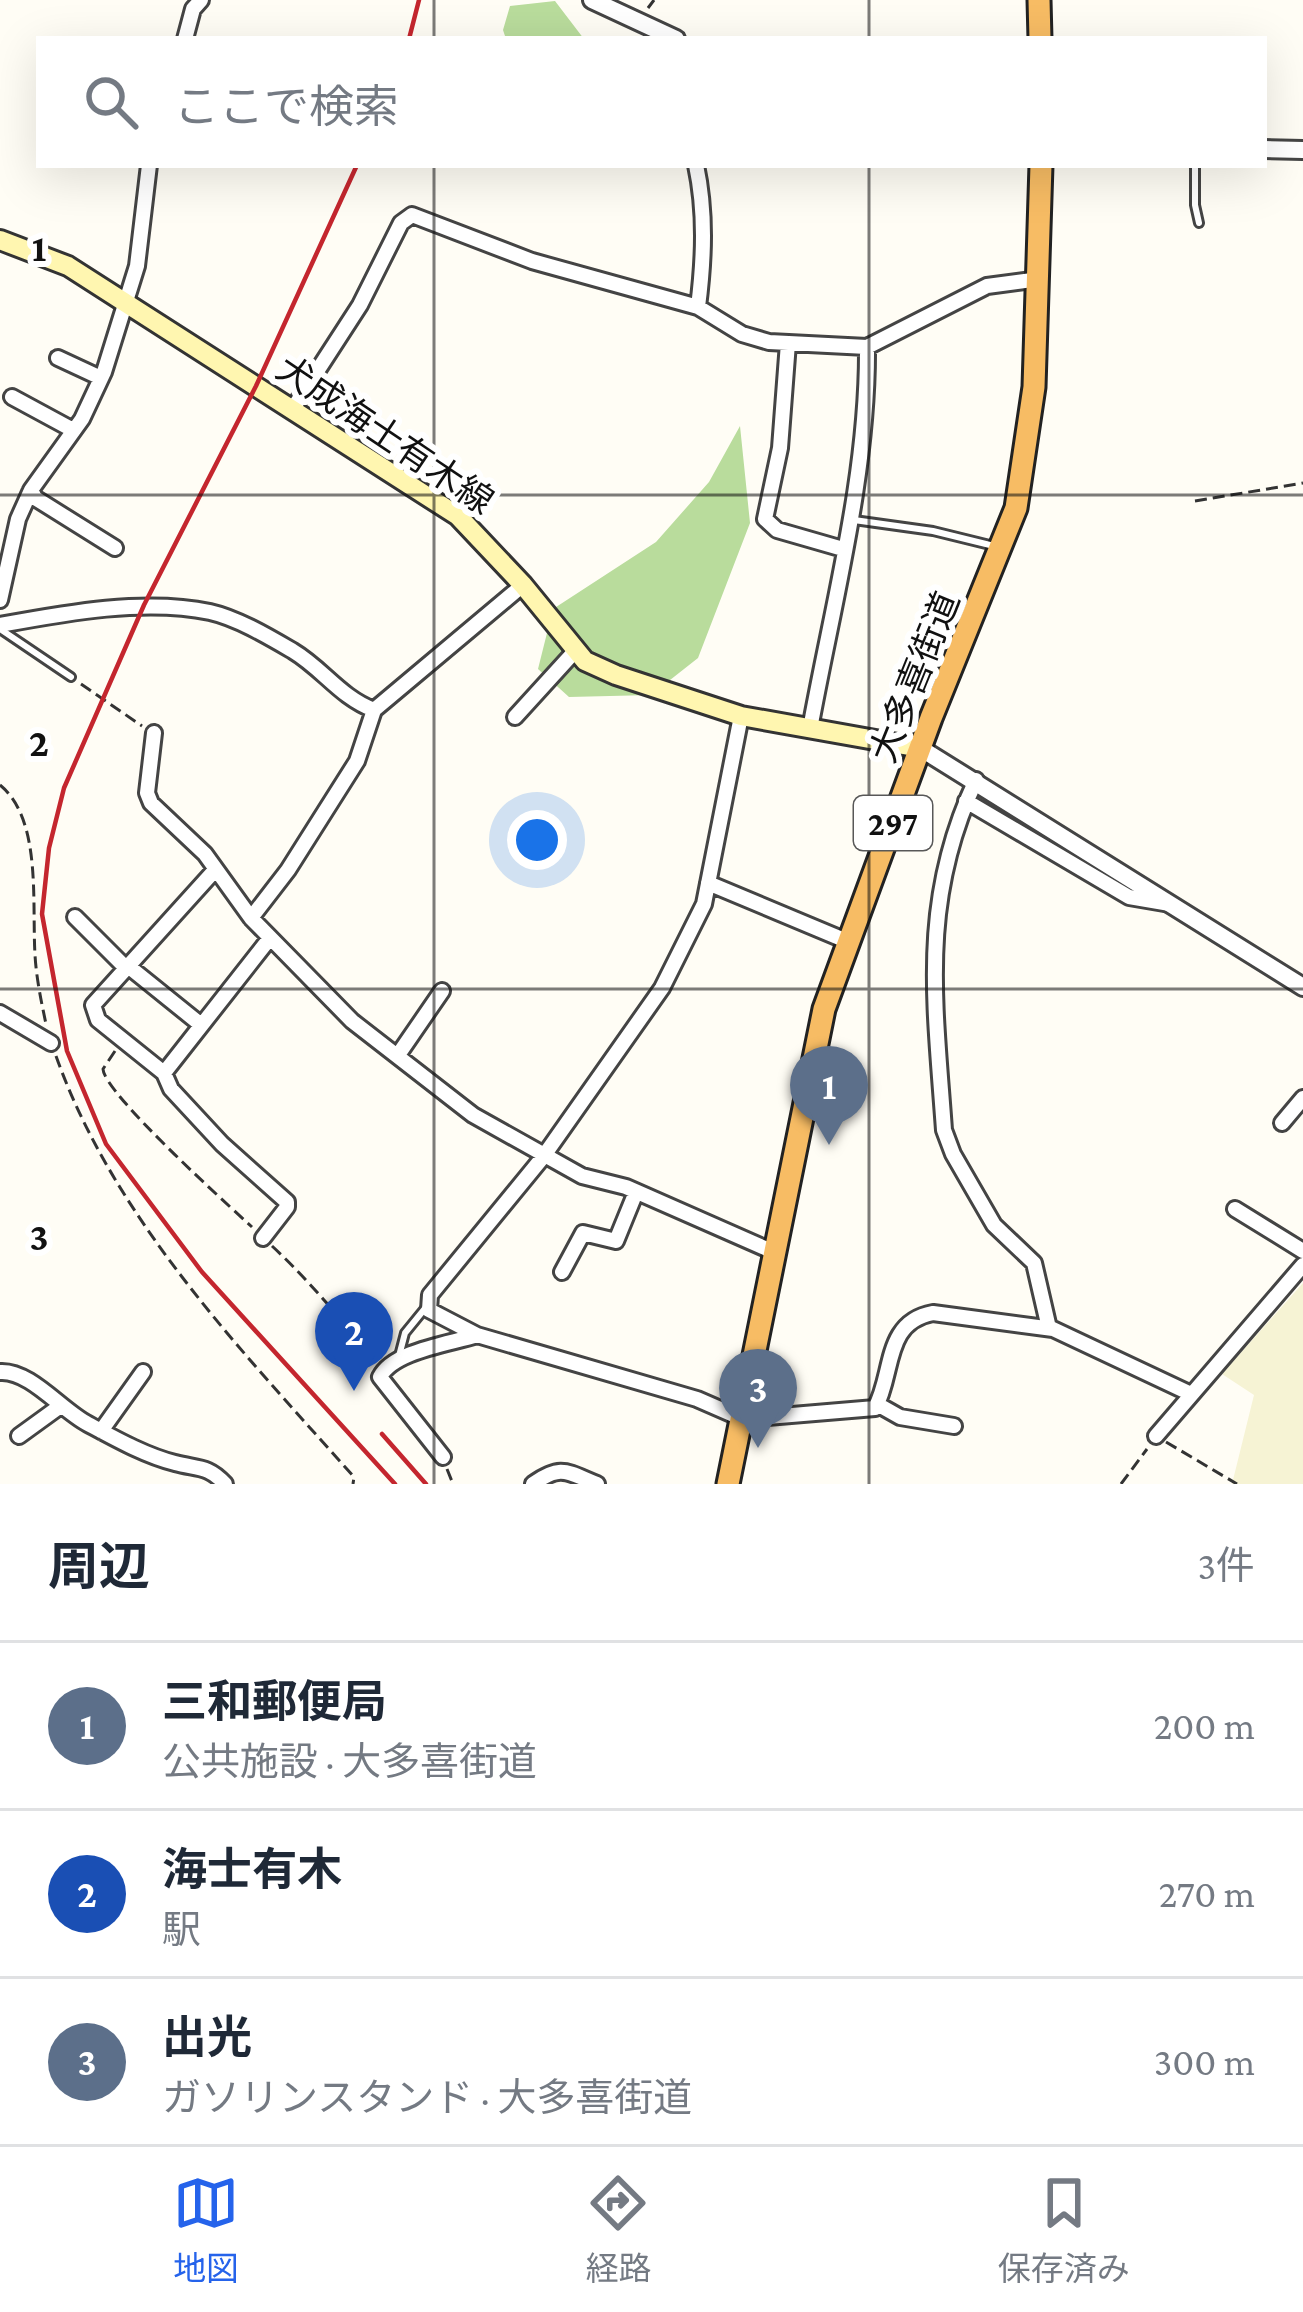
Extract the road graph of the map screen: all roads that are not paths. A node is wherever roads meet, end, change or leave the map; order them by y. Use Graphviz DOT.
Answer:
graph roads {
  1 [pos="592,0"];
  2 [pos="1039,0"];
  3 [pos="192,3"];
  4 [pos="186,36"];
  5 [pos="670,36"];
  6 [pos="1040,36"];
  7 [pos="1267,149"];
  8 [pos="1303,150"];
  9 [pos="149,168"];
  10 [pos="697,168"];
  11 [pos="1041,168"];
  12 [pos="1195,168"];
  13 [pos="1199,223"];
  14 [pos="0,240"];
  15 [pos="1040,280"];
  16 [pos="128,303"];
  17 [pos="698,307"];
  18 [pos="788,344"];
  19 [pos="867,346"];
  20 [pos="58,358"];
  21 [pos="101,378"];
  22 [pos="12,397"];
  23 [pos="292,410"];
  24 [pos="73,430"];
  25 [pos="31,490"];
  26 [pos="849,519"];
  27 [pos="115,548"];
  28 [pos="1003,548"];
  29 [pos="843,549"];
  30 [pos="523,585"];
  31 [pos="0,600"];
  32 [pos="0,627"];
  33 [pos="576,650"];
  34 [pos="71,677"];
  35 [pos="374,710"];
  36 [pos="741,716"];
  37 [pos="515,717"];
  38 [pos="810,729"];
  39 [pos="154,733"];
  40 [pos="920,748"];
  41 [pos="976,780"];
  42 [pos="966,801"];
  43 [pos="215,869"];
  44 [pos="708,883"];
  45 [pos="1170,904"];
  46 [pos="75,917"];
  47 [pos="251,919"];
  48 [pos="270,938"];
  49 [pos="849,941"];
  50 [pos="127,967"];
  51 [pos="1303,987"];
  52 [pos="442,991"];
  53 [pos="0,1013"];
  54 [pos="200,1024"];
  55 [pos="51,1042"];
  56 [pos="398,1055"];
  57 [pos="164,1073"];
  58 [pos="1303,1098"];
  59 [pos="1282,1123"];
  60 [pos="543,1157"];
  61 [pos="636,1192"];
  62 [pos="1235,1209"];
  63 [pos="263,1238"];
  64 [pos="1303,1251"];
  65 [pos="776,1253"];
  66 [pos="1303,1265"];
  67 [pos="562,1272"];
  68 [pos="427,1305"];
  69 [pos="1049,1328"];
  70 [pos="477,1335"];
  71 [pos="392,1363"];
  72 [pos="0,1372"];
  73 [pos="142,1372"];
  74 [pos="1189,1394"];
  75 [pos="877,1405"];
  76 [pos="59,1407"];
  77 [pos="742,1419"];
  78 [pos="954,1426"];
  79 [pos="101,1431"];
  80 [pos="19,1436"];
  81 [pos="1156,1436"];
  82 [pos="443,1457"];
  83 [pos="225,1484"];
  84 [pos="532,1484"];
  85 [pos="597,1484"];
  86 [pos="728,1484"];
  1 -- 5 [label="street"];
  2 -- 6 [label="highway"];
  3 -- 4 [label="street"];
  7 -- 8 [label="street"];
  9 -- 16 [label="street"];
  10 -- 17 [label="street"];
  11 -- 15 [label="highway, 大多喜街道 / 297"];
  12 -- 13 [label="lane"];
  14 -- 16 [label="main road, 犬成海士有木線"];
  15 -- 19 [label="street"];
  15 -- 28 [label="highway, 大多喜街道 / 297"];
  16 -- 21 [label="street"];
  16 -- 23 [label="main road, 犬成海士有木線"];
  17 -- 18 [label="street"];
  17 -- 23 [label="street"];
  18 -- 19 [label="street"];
  18 -- 29 [label="street"];
  19 -- 26 [label="street"];
  20 -- 21 [label="street"];
  21 -- 24 [label="street"];
  22 -- 24 [label="street"];
  23 -- 30 [label="main road, 犬成海士有木線"];
  24 -- 25 [label="street"];
  25 -- 27 [label="street"];
  25 -- 31 [label="street"];
  26 -- 28 [label="lane"];
  26 -- 29 [label="street"];
  28 -- 40 [label="highway, 大多喜街道 / 297"];
  29 -- 38 [label="street"];
  30 -- 33 [label="main road, 犬成海士有木線"];
  30 -- 35 [label="street"];
  32 -- 34 [label="lane"];
  32 -- 35 [label="street"];
  33 -- 36 [label="main road, 犬成海士有木線"];
  33 -- 37 [label="street"];
  35 -- 47 [label="street"];
  36 -- 38 [label="main road, 犬成海士有木線"];
  36 -- 44 [label="street"];
  38 -- 40 [label="main road, 犬成海士有木線"];
  39 -- 43 [label="street"];
  40 -- 41 [label="street"];
  40 -- 49 [label="highway, 大多喜街道 / 297"];
  41 -- 42 [label="street"];
  41 -- 45 [label="street"];
  42 -- 45 [label="street"];
  42 -- 69 [label="street"];
  43 -- 47 [label="street"];
  43 -- 50 [label="street"];
  44 -- 49 [label="street"];
  44 -- 60 [label="street"];
  45 -- 51 [label="street"];
  46 -- 50 [label="street"];
  47 -- 48 [label="street"];
  48 -- 54 [label="street"];
  48 -- 56 [label="street"];
  49 -- 65 [label="highway, 大多喜街道 / 297"];
  50 -- 54 [label="street"];
  50 -- 57 [label="street"];
  52 -- 56 [label="street"];
  53 -- 55 [label="street"];
  54 -- 57 [label="street"];
  56 -- 60 [label="street"];
  57 -- 63 [label="street"];
  58 -- 59 [label="street"];
  60 -- 61 [label="street"];
  60 -- 68 [label="street"];
  61 -- 65 [label="street"];
  61 -- 67 [label="street"];
  62 -- 64 [label="street"];
  65 -- 77 [label="highway, 大多喜街道 / 297"];
  66 -- 74 [label="street"];
  68 -- 70 [label="street"];
  68 -- 71 [label="lane"];
  69 -- 74 [label="street"];
  69 -- 75 [label="street"];
  70 -- 71 [label="street"];
  70 -- 77 [label="street"];
  71 -- 82 [label="street"];
  72 -- 76 [label="street"];
  73 -- 79 [label="street"];
  74 -- 81 [label="street"];
  75 -- 77 [label="street"];
  75 -- 78 [label="street"];
  76 -- 79 [label="street"];
  76 -- 80 [label="street"];
  77 -- 86 [label="highway, 大多喜街道 / 297"];
  79 -- 83 [label="street"];
  84 -- 85 [label="street"];
}
